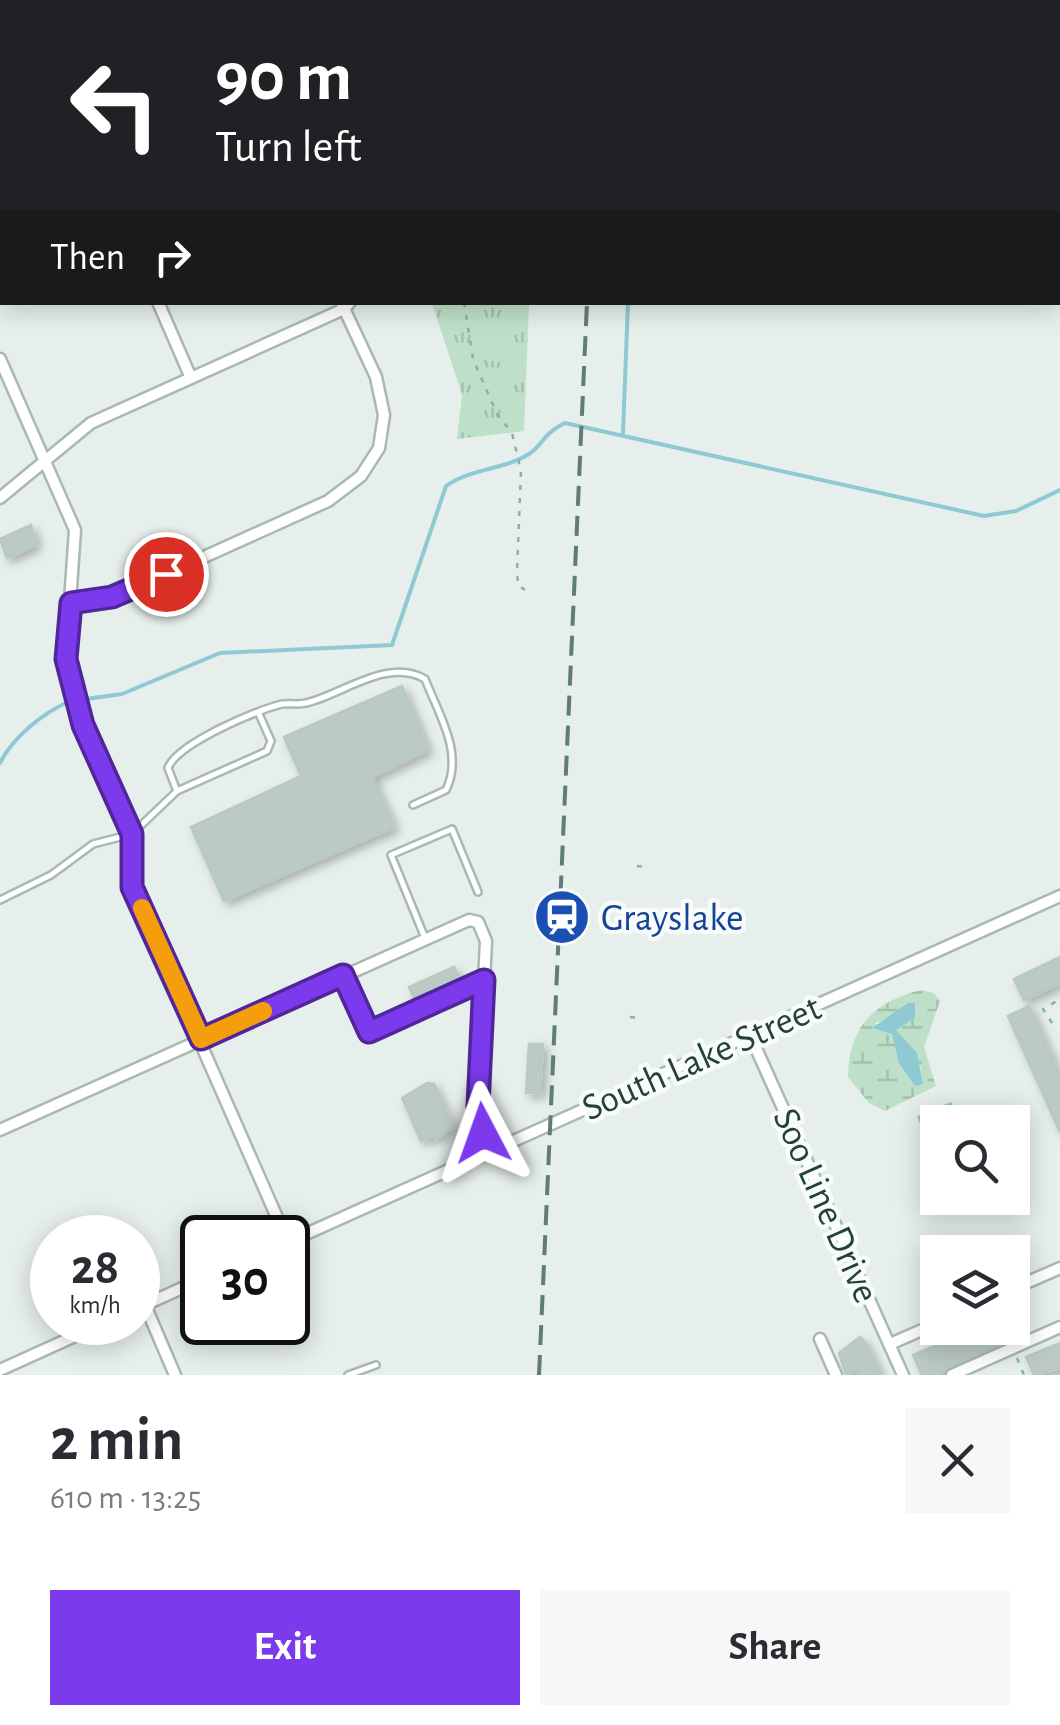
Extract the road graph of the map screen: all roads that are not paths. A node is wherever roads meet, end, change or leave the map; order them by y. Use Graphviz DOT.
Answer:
graph roads {
  1 [pos="159,305"];
  2 [pos="345,305"];
  3 [pos="0,359"];
  4 [pos="191,378"];
  5 [pos="45,459"];
  6 [pos="0,498"];
  7 [pos="71,603"];
  8 [pos="259,714"];
  9 [pos="177,790"];
  10 [pos="413,805"];
  11 [pos="132,834"];
  12 [pos="478,892"];
  13 [pos="1060,896"];
  14 [pos="0,900"];
  15 [pos="425,938"];
  16 [pos="343,975"];
  17 [pos="484,980"];
  18 [pos="750,1035"];
  19 [pos="201,1039"];
  20 [pos="0,1130"];
  21 [pos="487,1152"];
  22 [pos="276,1215"];
  23 [pos="310,1230"];
  24 [pos="1060,1268"];
  25 [pos="1030,1281"];
  26 [pos="1060,1326"];
  27 [pos="920,1331"];
  28 [pos="820,1340"];
  29 [pos="890,1344"];
  30 [pos="55,1345"];
  31 [pos="160,1345"];
  32 [pos="376,1365"];
  33 [pos="0,1370"];
  34 [pos="175,1375"];
  35 [pos="348,1375"];
  36 [pos="836,1375"];
  37 [pos="903,1375"];
  38 [pos="952,1375"];
  1 -- 4 [label="street"];
  2 -- 4 [label="street"];
  2 -- 7 [label="street"];
  3 -- 5 [label="street"];
  4 -- 5 [label="street"];
  5 -- 6 [label="street"];
  5 -- 7 [label="street"];
  7 -- 11 [label="street"];
  8 -- 9 [label="lane"];
  8 -- 9 [label="lane"];
  8 -- 10 [label="lane"];
  9 -- 11 [label="lane"];
  11 -- 14 [label="lane"];
  11 -- 19 [label="street"];
  12 -- 15 [label="lane"];
  13 -- 18 [label="street, South Lake Street"];
  15 -- 16 [label="street"];
  15 -- 17 [label="street"];
  16 -- 17 [label="lane"];
  16 -- 19 [label="street"];
  17 -- 21 [label="street"];
  18 -- 21 [label="street, South Lake Street"];
  18 -- 29 [label="street, Soo Line Drive"];
  19 -- 20 [label="street"];
  19 -- 22 [label="street"];
  21 -- 23 [label="street, South Lake Street"];
  24 -- 25 [label="street"];
  26 -- 38 [label="street"];
  27 -- 29 [label="street"];
  28 -- 36 [label="street"];
  29 -- 37 [label="street, Soo Line Drive"];
  30 -- 33 [label="street"];
  31 -- 34 [label="street"];
  32 -- 35 [label="lane"];
}
